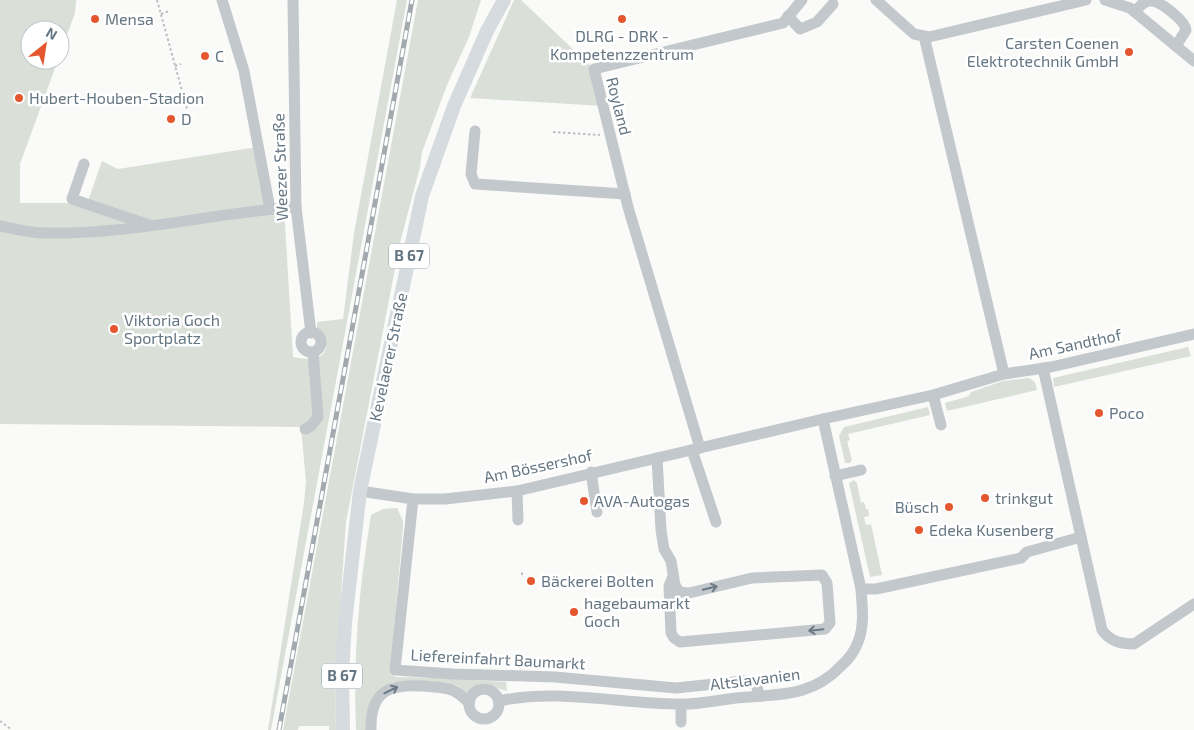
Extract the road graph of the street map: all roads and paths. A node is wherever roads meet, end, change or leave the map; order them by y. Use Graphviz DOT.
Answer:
graph roads {
  1 [pos="157,0"];
  2 [pos="222,0"];
  3 [pos="293,0"];
  4 [pos="504,0"];
  5 [pos="802,0"];
  6 [pos="876,0"];
  7 [pos="1086,0"];
  8 [pos="1105,0"];
  9 [pos="1146,1"];
  10 [pos="1074,2"];
  11 [pos="833,4"];
  12 [pos="169,11"];
  13 [pos="1135,12"];
  14 [pos="161,14"];
  15 [pos="788,16"];
  16 [pos="924,36"];
  17 [pos="1176,46"];
  18 [pos="1194,61"];
  19 [pos="181,64"];
  20 [pos="175,66"];
  21 [pos="187,109"];
  22 [pos="475,132"];
  23 [pos="553,132"];
  24 [pos="610,135"];
  25 [pos="84,164"];
  26 [pos="625,194"];
  27 [pos="296,207"];
  28 [pos="270,209"];
  29 [pos="0,226"];
  30 [pos="153,227"];
  31 [pos="1194,334"];
  32 [pos="1043,368"];
  33 [pos="1004,374"];
  34 [pos="964,387"];
  35 [pos="933,395"];
  36 [pos="823,419"];
  37 [pos="941,425"];
  38 [pos="305,429"];
  39 [pos="696,449"];
  40 [pos="657,458"];
  41 [pos="861,470"];
  42 [pos="591,472"];
  43 [pos="836,476"];
  44 [pos="360,491"];
  45 [pos="517,491"];
  46 [pos="413,499"];
  47 [pos="596,512"];
  48 [pos="518,520"];
  49 [pos="716,522"];
  50 [pos="1081,537"];
  51 [pos="522,570"];
  52 [pos="522,575"];
  53 [pos="673,576"];
  54 [pos="861,589"];
  55 [pos="1194,604"];
  56 [pos="760,696"];
  57 [pos="499,700"];
  58 [pos="469,703"];
  59 [pos="681,704"];
  60 [pos="0,721"];
  61 [pos="681,722"];
  62 [pos="485,724"];
  63 [pos="12,730"];
  64 [pos="343,730"];
  65 [pos="371,730"];
  1 -- 14 [label="path"];
  2 -- 28 [label="street"];
  3 -- 27 [label="street, Weezer Straße"];
  4 -- 44 [label="main road, Kevelaerer Straße / B 67"];
  5 -- 15 [label="street, Royland"];
  6 -- 16 [label="street"];
  7 -- 10 [label="street"];
  8 -- 13 [label="street"];
  9 -- 13 [label="street"];
  9 -- 17 [label="street"];
  10 -- 16 [label="street"];
  11 -- 15 [label="street"];
  12 -- 14 [label="path"];
  13 -- 17 [label="street"];
  14 -- 20 [label="path"];
  15 -- 24 [label="street, Royland"];
  16 -- 33 [label="street"];
  17 -- 18 [label="street"];
  19 -- 20 [label="path"];
  20 -- 21 [label="path"];
  22 -- 26 [label="street"];
  23 -- 24 [label="path"];
  24 -- 26 [label="street, Royland"];
  25 -- 30 [label="street"];
  26 -- 39 [label="street, Royland"];
  27 -- 28 [label="street"];
  27 -- 38 [label="street, Weezer Straße"];
  28 -- 30 [label="street"];
  29 -- 30 [label="street"];
  31 -- 32 [label="street, Am Sandthof"];
  32 -- 33 [label="street, Am Sandthof"];
  32 -- 50 [label="street"];
  33 -- 34 [label="street, Am Sandthof"];
  34 -- 35 [label="street, Am Bössershof"];
  35 -- 36 [label="street, Am Bössershof"];
  35 -- 37 [label="street"];
  36 -- 39 [label="street, Am Bössershof"];
  36 -- 43 [label="street, Altslavanien"];
  39 -- 40 [label="street, Am Bössershof"];
  39 -- 49 [label="street"];
  40 -- 42 [label="street, Am Bössershof"];
  40 -- 53 [label="street"];
  41 -- 43 [label="street"];
  42 -- 45 [label="street, Am Bössershof"];
  42 -- 47 [label="street"];
  43 -- 54 [label="street, Altslavanien"];
  44 -- 46 [label="street, Am Bössershof"];
  44 -- 64 [label="main road, Kevelaerer Straße / B 67"];
  45 -- 46 [label="street, Am Bössershof"];
  45 -- 48 [label="street"];
  46 -- 56 [label="street, Liefereinfahrt Baumarkt"];
  50 -- 54 [label="street"];
  50 -- 55 [label="street"];
  51 -- 52 [label="path"];
  53 -- 53 [label="street, one-way"];
  54 -- 56 [label="street, Altslavanien"];
  56 -- 59 [label="street, Altslavanien"];
  57 -- 58 [label="street"];
  57 -- 59 [label="street, Altslavanien"];
  57 -- 62 [label="street"];
  58 -- 62 [label="street"];
  65 -- 58 [label="street, one-way"];
  59 -- 61 [label="street"];
  60 -- 63 [label="path"];
}
